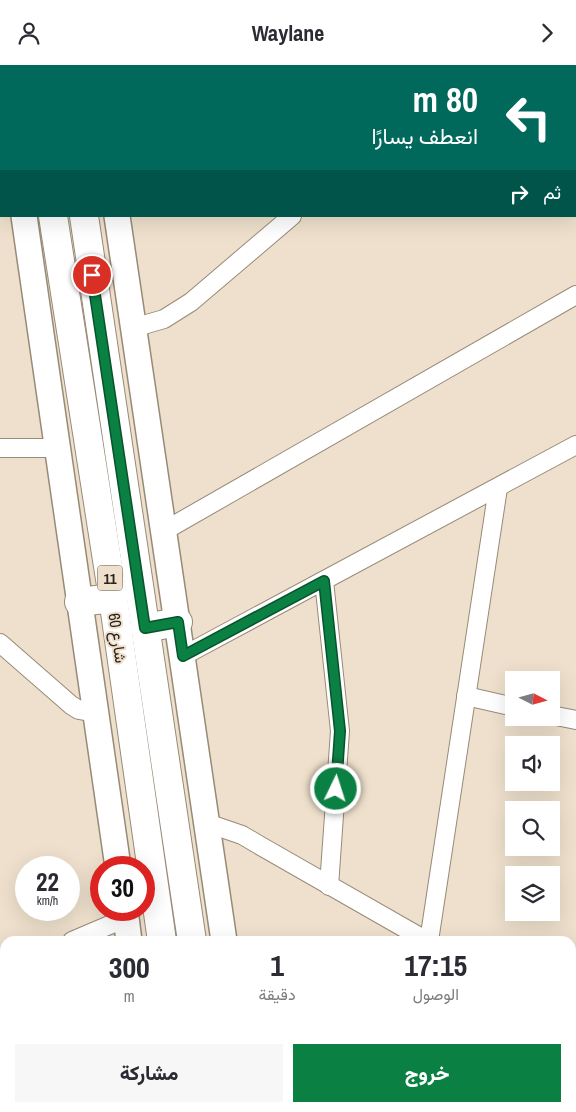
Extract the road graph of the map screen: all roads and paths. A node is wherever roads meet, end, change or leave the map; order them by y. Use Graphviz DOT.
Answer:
graph roads {
  1 [pos="24,217"];
  2 [pos="53,217"];
  3 [pos="84,217"];
  4 [pos="117,217"];
  5 [pos="291,217"];
  6 [pos="576,295"];
  7 [pos="133,328"];
  8 [pos="576,445"];
  9 [pos="0,447"];
  10 [pos="57,448"];
  11 [pos="498,488"];
  12 [pos="164,531"];
  13 [pos="324,581"];
  14 [pos="113,598"];
  15 [pos="79,602"];
  16 [pos="178,622"];
  17 [pos="145,628"];
  18 [pos="0,643"];
  19 [pos="183,656"];
  20 [pos="466,696"];
  21 [pos="505,705"];
  22 [pos="96,713"];
  23 [pos="560,717"];
  24 [pos="576,720"];
  25 [pos="207,823"];
  26 [pos="116,856"];
  27 [pos="329,887"];
  28 [pos="127,923"];
  29 [pos="87,936"];
  30 [pos="161,936"];
  31 [pos="191,936"];
  32 [pos="223,936"];
  33 [pos="419,936"];
  34 [pos="429,936"];
  1 -- 10 [label="main road"];
  2 -- 14 [label="highway, شارع 60 / 11"];
  3 -- 17 [label="highway, شارع 60 / 11"];
  4 -- 7 [label="main road"];
  5 -- 7 [label="street"];
  6 -- 12 [label="street"];
  7 -- 12 [label="main road"];
  8 -- 11 [label="street"];
  9 -- 10 [label="street"];
  10 -- 15 [label="main road"];
  11 -- 13 [label="street"];
  11 -- 20 [label="street"];
  12 -- 16 [label="main road"];
  13 -- 19 [label="street"];
  13 -- 27 [label="street"];
  14 -- 15 [label="highway"];
  14 -- 30 [label="highway, شارع 60 / 11"];
  15 -- 22 [label="main road"];
  16 -- 17 [label="highway"];
  16 -- 19 [label="main road"];
  17 -- 31 [label="highway, شارع 60 / 11"];
  18 -- 22 [label="street"];
  19 -- 25 [label="main road"];
  20 -- 21 [label="street"];
  20 -- 34 [label="street"];
  22 -- 26 [label="main road"];
  23 -- 24 [label="street"];
  25 -- 27 [label="street"];
  25 -- 32 [label="main road"];
  27 -- 33 [label="street"];
  28 -- 29 [label="street"];
}
